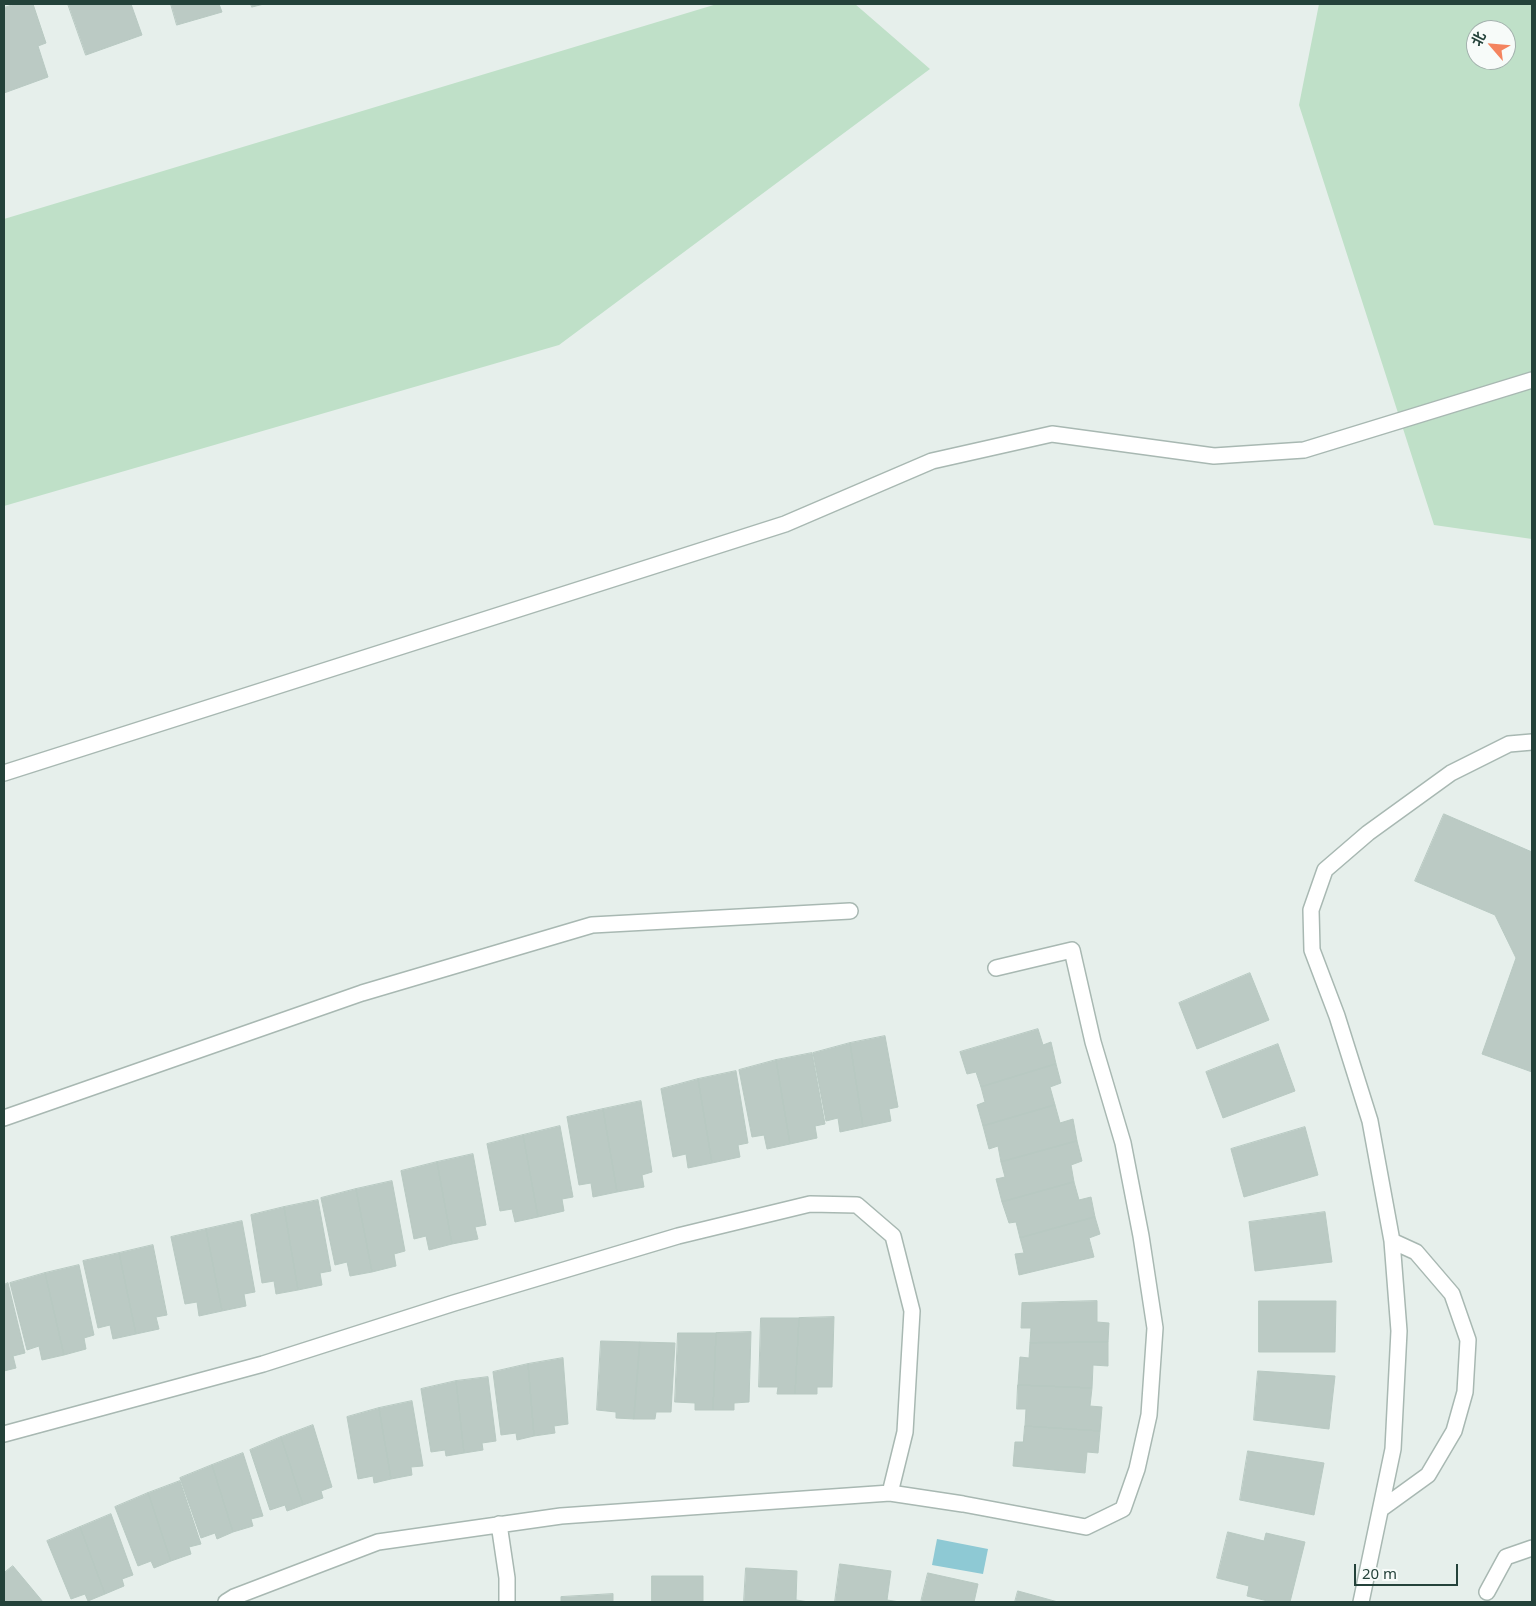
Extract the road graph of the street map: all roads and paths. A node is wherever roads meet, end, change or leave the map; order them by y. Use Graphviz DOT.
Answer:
graph roads {
  1 [pos="1532,380"];
  2 [pos="1532,742"];
  3 [pos="4,773"];
  4 [pos="850,911"];
  5 [pos="996,968"];
  6 [pos="4,1118"];
  7 [pos="1392,1241"];
  8 [pos="4,1434"];
  9 [pos="890,1493"];
  10 [pos="1381,1508"];
  11 [pos="499,1524"];
  12 [pos="1532,1548"];
  13 [pos="1487,1592"];
  14 [pos="226,1602"];
  15 [pos="507,1602"];
  16 [pos="1361,1602"];
  1 -- 3 [label="street"];
  2 -- 7 [label="street"];
  4 -- 6 [label="street"];
  5 -- 9 [label="street"];
  7 -- 10 [label="street"];
  7 -- 10 [label="street"];
  8 -- 9 [label="street"];
  9 -- 11 [label="street"];
  10 -- 16 [label="street"];
  11 -- 14 [label="street"];
  11 -- 15 [label="street"];
  12 -- 13 [label="street"];
}
